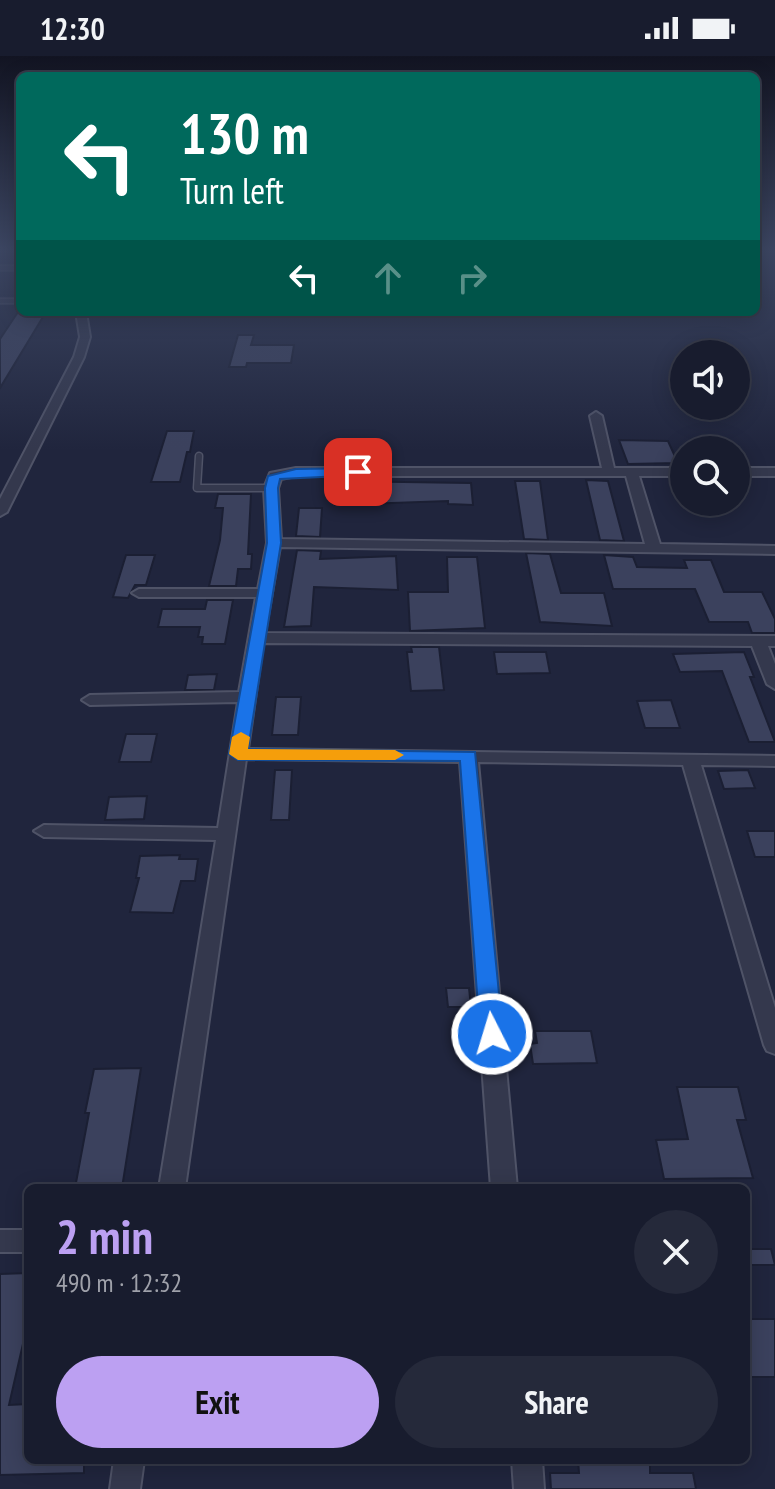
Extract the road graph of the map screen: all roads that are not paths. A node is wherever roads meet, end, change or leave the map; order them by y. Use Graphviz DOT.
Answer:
graph roads {
  1 [pos="82,316"];
  2 [pos="596,416"];
  3 [pos="199,456"];
  4 [pos="609,472"];
  5 [pos="631,472"];
  6 [pos="670,472"];
  7 [pos="750,472"];
  8 [pos="775,472"];
  9 [pos="271,488"];
  10 [pos="0,512"];
  11 [pos="274,543"];
  12 [pos="654,549"];
  13 [pos="775,550"];
  14 [pos="139,593"];
  15 [pos="266,593"];
  16 [pos="256,638"];
  17 [pos="767,641"];
  18 [pos="775,684"];
  19 [pos="249,697"];
  20 [pos="90,700"];
  21 [pos="238,754"];
  22 [pos="468,755"];
  23 [pos="690,759"];
  24 [pos="775,761"];
  25 [pos="44,831"];
  26 [pos="227,834"];
  27 [pos="775,1045"];
  28 [pos="173,1184"];
  29 [pos="504,1184"];
  30 [pos="0,1241"];
  31 [pos="24,1241"];
  32 [pos="128,1464"];
  33 [pos="527,1464"];
  34 [pos="125,1489"];
  35 [pos="529,1489"];
  1 -- 10 [label="street"];
  2 -- 4 [label="street"];
  3 -- 9 [label="lane"];
  4 -- 5 [label="street"];
  4 -- 9 [label="street"];
  5 -- 6 [label="street"];
  5 -- 12 [label="street"];
  7 -- 8 [label="street"];
  9 -- 11 [label="street"];
  11 -- 12 [label="street"];
  11 -- 15 [label="street"];
  12 -- 13 [label="street"];
  14 -- 15 [label="street"];
  15 -- 16 [label="street"];
  16 -- 17 [label="street"];
  16 -- 19 [label="street"];
  17 -- 18 [label="street"];
  19 -- 20 [label="street"];
  19 -- 21 [label="street"];
  21 -- 22 [label="street"];
  21 -- 26 [label="street"];
  22 -- 23 [label="street"];
  22 -- 29 [label="street"];
  23 -- 24 [label="street"];
  23 -- 27 [label="street"];
  25 -- 26 [label="street"];
  26 -- 28 [label="street"];
  30 -- 31 [label="street"];
  32 -- 34 [label="street"];
  33 -- 35 [label="street"];
}
